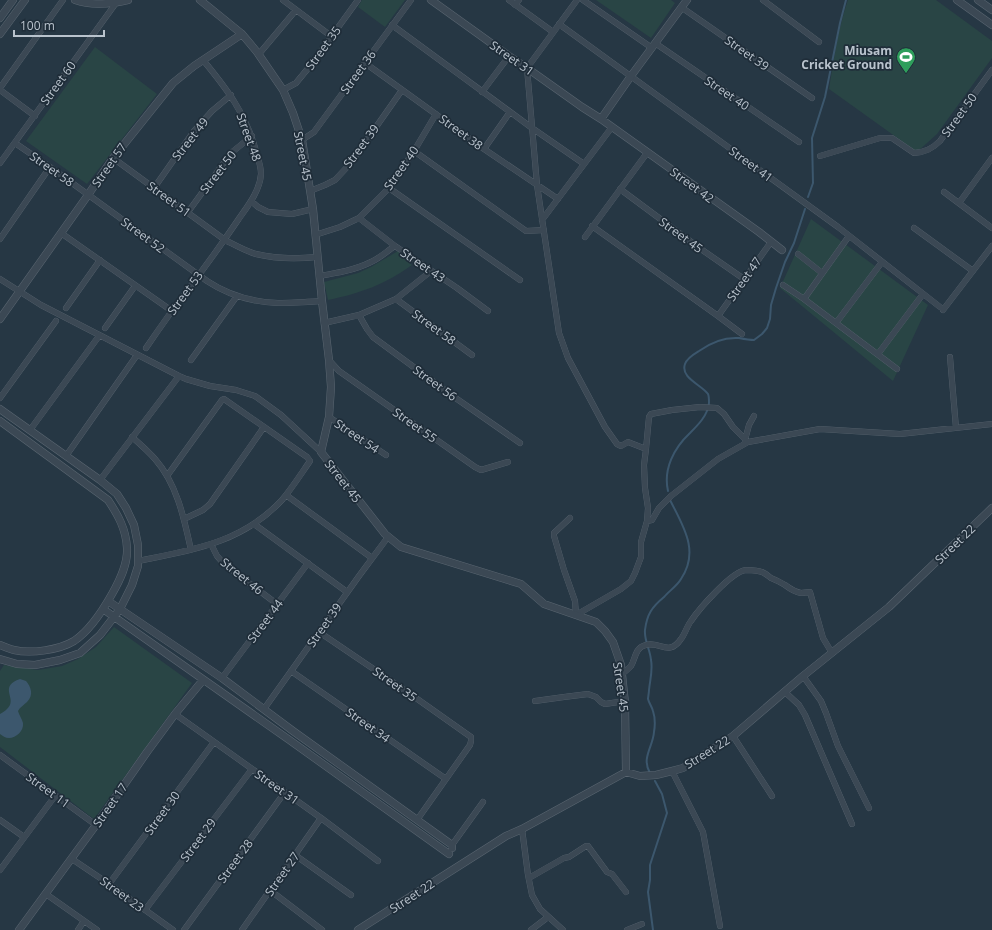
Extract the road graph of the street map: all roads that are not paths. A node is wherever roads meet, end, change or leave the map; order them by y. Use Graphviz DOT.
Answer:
graph roads {
  1 [pos="13,0"];
  2 [pos="25,0"];
  3 [pos="63,0"];
  4 [pos="75,0"];
  5 [pos="128,0"];
  6 [pos="200,0"];
  7 [pos="283,0"];
  8 [pos="357,0"];
  9 [pos="411,0"];
  10 [pos="431,0"];
  11 [pos="509,0"];
  12 [pos="577,0"];
  13 [pos="583,0"];
  14 [pos="687,0"];
  15 [pos="763,0"];
  16 [pos="957,0"];
  17 [pos="978,0"];
  18 [pos="116,3"];
  19 [pos="517,3"];
  20 [pos="681,8"];
  21 [pos="296,10"];
  22 [pos="992,10"];
  23 [pos="0,17"];
  24 [pos="559,24"];
  25 [pos="392,25"];
  26 [pos="992,25"];
  27 [pos="553,32"];
  28 [pos="0,34"];
  29 [pos="242,34"];
  30 [pos="331,36"];
  31 [pos="819,42"];
  32 [pos="653,46"];
  33 [pos="259,54"];
  34 [pos="509,56"];
  35 [pos="203,60"];
  36 [pos="365,63"];
  37 [pos="528,68"];
  38 [pos="992,70"];
  39 [pos="630,76"];
  40 [pos="0,89"];
  41 [pos="283,90"];
  42 [pos="402,90"];
  43 [pos="482,92"];
  44 [pos="231,95"];
  45 [pos="812,98"];
  46 [pos="510,112"];
  47 [pos="436,114"];
  48 [pos="35,116"];
  49 [pos="601,119"];
  50 [pos="612,127"];
  51 [pos="532,128"];
  52 [pos="252,136"];
  53 [pos="302,140"];
  54 [pos="799,142"];
  55 [pos="15,143"];
  56 [pos="484,149"];
  57 [pos="414,151"];
  58 [pos="647,153"];
  59 [pos="820,156"];
  60 [pos="113,158"];
  61 [pos="992,158"];
  62 [pos="0,163"];
  63 [pos="584,164"];
  64 [pos="50,167"];
  65 [pos="537,185"];
  66 [pos="154,188"];
  67 [pos="389,188"];
  68 [pos="620,189"];
  69 [pos="310,191"];
  70 [pos="944,192"];
  71 [pos="88,195"];
  72 [pos="558,199"];
  73 [pos="251,201"];
  74 [pos="959,203"];
  75 [pos="313,209"];
  76 [pos="188,212"];
  77 [pos="359,218"];
  78 [pos="542,220"];
  79 [pos="592,226"];
  80 [pos="914,228"];
  81 [pos="992,228"];
  82 [pos="544,230"];
  83 [pos="61,233"];
  84 [pos="315,235"];
  85 [pos="849,236"];
  86 [pos="585,237"];
  87 [pos="0,239"];
  88 [pos="225,240"];
  89 [pos="771,242"];
  90 [pos="395,246"];
  91 [pos="992,246"];
  92 [pos="782,250"];
  93 [pos="798,254"];
  94 [pos="317,257"];
  95 [pos="100,260"];
  96 [pos="882,262"];
  97 [pos="431,271"];
  98 [pos="973,271"];
  99 [pos="822,273"];
  100 [pos="198,275"];
  101 [pos="319,276"];
  102 [pos="0,278"];
  103 [pos="744,279"];
  104 [pos="520,280"];
  105 [pos="783,285"];
  106 [pos="135,286"];
  107 [pos="20,292"];
  108 [pos="923,294"];
  109 [pos="237,296"];
  110 [pos="396,299"];
  111 [pos="804,299"];
  112 [pos="322,301"];
  113 [pos="66,308"];
  114 [pos="172,311"];
  115 [pos="488,312"];
  116 [pos="359,314"];
  117 [pos="718,316"];
  118 [pos="0,319"];
  119 [pos="56,321"];
  120 [pos="324,322"];
  121 [pos="836,323"];
  122 [pos="105,328"];
  123 [pos="742,334"];
  124 [pos="99,336"];
  125 [pos="146,348"];
  126 [pos="878,354"];
  127 [pos="137,355"];
  128 [pos="472,355"];
  129 [pos="950,357"];
  130 [pos="191,360"];
  131 [pos="329,360"];
  132 [pos="897,369"];
  133 [pos="179,376"];
  134 [pos="0,398"];
  135 [pos="0,409"];
  136 [pos="754,416"];
  137 [pos="329,417"];
  138 [pos="0,422"];
  139 [pos="992,424"];
  140 [pos="264,427"];
  141 [pos="956,428"];
  142 [pos="30,430"];
  143 [pos="132,437"];
  144 [pos="747,441"];
  145 [pos="520,443"];
  146 [pos="50,444"];
  147 [pos="646,449"];
  148 [pos="321,452"];
  149 [pos="44,453"];
  150 [pos="66,456"];
  151 [pos="386,456"];
  152 [pos="508,462"];
  153 [pos="167,476"];
  154 [pos="100,480"];
  155 [pos="286,495"];
  156 [pos="992,508"];
  157 [pos="130,517"];
  158 [pos="570,518"];
  159 [pos="184,519"];
  160 [pos="121,521"];
  161 [pos="647,521"];
  162 [pos="254,524"];
  163 [pos="385,541"];
  164 [pos="211,544"];
  165 [pos="191,550"];
  166 [pos="372,558"];
  167 [pos="138,561"];
  168 [pos="308,563"];
  169 [pos="347,592"];
  170 [pos="108,601"];
  171 [pos="277,604"];
  172 [pos="103,609"];
  173 [pos="120,609"];
  174 [pos="576,615"];
  175 [pos="114,617"];
  176 [pos="319,632"];
  177 [pos="0,645"];
  178 [pos="44,650"];
  179 [pos="832,653"];
  180 [pos="0,659"];
  181 [pos="47,663"];
  182 [pos="291,670"];
  183 [pos="622,674"];
  184 [pos="803,676"];
  185 [pos="222,678"];
  186 [pos="203,680"];
  187 [pos="785,692"];
  188 [pos="535,701"];
  189 [pos="625,701"];
  190 [pos="264,709"];
  191 [pos="175,714"];
  192 [pos="293,730"];
  193 [pos="733,736"];
  194 [pos="288,738"];
  195 [pos="214,742"];
  196 [pos="0,755"];
  197 [pos="252,769"];
  198 [pos="626,772"];
  199 [pos="672,772"];
  200 [pos="446,779"];
  201 [pos="285,792"];
  202 [pos="55,796"];
  203 [pos="772,796"];
  204 [pos="483,802"];
  205 [pos="869,808"];
  206 [pos="321,818"];
  207 [pos="0,820"];
  208 [pos="417,820"];
  209 [pos="852,824"];
  210 [pos="96,825"];
  211 [pos="522,829"];
  212 [pos="24,837"];
  213 [pos="451,849"];
  214 [pos="295,855"];
  215 [pos="72,859"];
  216 [pos="378,861"];
  217 [pos="0,870"];
  218 [pos="529,878"];
  219 [pos="109,884"];
  220 [pos="271,891"];
  221 [pos="626,892"];
  222 [pos="46,894"];
  223 [pos="351,895"];
  224 [pos="145,910"];
  225 [pos="548,917"];
  226 [pos="84,921"];
  227 [pos="642,924"];
  228 [pos="720,926"];
  229 [pos="244,929"];
  230 [pos="361,929"];
  231 [pos="19,930"];
  232 [pos="78,930"];
  233 [pos="97,930"];
  234 [pos="173,930"];
  235 [pos="184,930"];
  236 [pos="322,930"];
  237 [pos="531,930"];
  238 [pos="563,930"];
  239 [pos="627,930"];
  1 -- 23 [label="street"];
  2 -- 28 [label="street"];
  3 -- 40 [label="street"];
  4 -- 18 [label="street"];
  5 -- 18 [label="street"];
  6 -- 29 [label="street, Street 45"];
  7 -- 21 [label="street"];
  8 -- 30 [label="street, Street 35"];
  9 -- 25 [label="street, Street 36"];
  10 -- 34 [label="street, Street 31"];
  11 -- 19 [label="street"];
  12 -- 24 [label="street"];
  13 -- 32 [label="street, Street 40"];
  14 -- 20 [label="street"];
  15 -- 31 [label="street"];
  16 -- 26 [label="street"];
  17 -- 22 [label="street"];
  18 -- 48 [label="street, Street 60"];
  19 -- 27 [label="street"];
  20 -- 32 [label="street"];
  20 -- 45 [label="street, Street 39"];
  21 -- 30 [label="street"];
  21 -- 33 [label="street"];
  24 -- 27 [label="street"];
  24 -- 39 [label="street, Street 41"];
  25 -- 36 [label="street, Street 36"];
  25 -- 43 [label="street"];
  27 -- 37 [label="street"];
  29 -- 33 [label="street, Street 45"];
  29 -- 35 [label="street, Street 57"];
  30 -- 41 [label="street, Street 35"];
  32 -- 39 [label="street"];
  32 -- 54 [label="street, Street 40"];
  33 -- 41 [label="street, Street 45"];
  34 -- 37 [label="street, Street 31"];
  34 -- 43 [label="street"];
  35 -- 44 [label="street, Street 48"];
  35 -- 60 [label="street, Street 57"];
  36 -- 42 [label="street, Street 38"];
  36 -- 53 [label="street, Street 36"];
  37 -- 49 [label="street, Street 31"];
  37 -- 51 [label="street"];
  38 -- 59 [label="street, Street 50"];
  39 -- 49 [label="street"];
  39 -- 85 [label="street, Street 41"];
  40 -- 48 [label="street"];
  41 -- 53 [label="street, Street 45"];
  42 -- 47 [label="street, Street 38"];
  42 -- 69 [label="street, Street 39"];
  43 -- 46 [label="street"];
  44 -- 52 [label="street, Street 48"];
  44 -- 66 [label="street, Street 49"];
  46 -- 51 [label="street"];
  46 -- 56 [label="street"];
  47 -- 56 [label="street, Street 38"];
  47 -- 57 [label="street, Street 40"];
  48 -- 55 [label="street, Street 60"];
  49 -- 50 [label="street, Street 42"];
  50 -- 58 [label="street, Street 42"];
  50 -- 63 [label="street"];
  51 -- 63 [label="street"];
  51 -- 65 [label="street"];
  52 -- 73 [label="street, Street 48"];
  52 -- 76 [label="street, Street 50"];
  53 -- 69 [label="street, Street 45"];
  55 -- 62 [label="street, Street 60"];
  55 -- 64 [label="street, Street 58"];
  56 -- 65 [label="street, Street 38"];
  57 -- 67 [label="street, Street 40"];
  57 -- 82 [label="street"];
  58 -- 68 [label="street"];
  58 -- 89 [label="street, Street 42"];
  60 -- 66 [label="street, Street 51"];
  60 -- 71 [label="street, Street 57"];
  61 -- 74 [label="street"];
  63 -- 72 [label="street"];
  64 -- 71 [label="street, Street 58"];
  64 -- 87 [label="street"];
  65 -- 72 [label="street, Street 38"];
  65 -- 78 [label="street"];
  66 -- 76 [label="street, Street 51"];
  67 -- 77 [label="street, Street 40"];
  67 -- 104 [label="street"];
  68 -- 79 [label="street"];
  68 -- 103 [label="street, Street 45"];
  69 -- 75 [label="street, Street 45"];
  70 -- 74 [label="street"];
  71 -- 83 [label="street, Street 57"];
  71 -- 100 [label="street, Street 52"];
  72 -- 78 [label="street"];
  73 -- 75 [label="street"];
  73 -- 88 [label="street, Street 48"];
  74 -- 81 [label="street"];
  75 -- 84 [label="street, Street 45"];
  76 -- 88 [label="street, Street 51"];
  77 -- 84 [label="street, Street 40"];
  77 -- 90 [label="street, Street 43"];
  78 -- 82 [label="street"];
  79 -- 86 [label="street"];
  79 -- 117 [label="street"];
  80 -- 98 [label="street"];
  82 -- 147 [label="street"];
  83 -- 95 [label="street"];
  83 -- 107 [label="street, Street 57"];
  84 -- 94 [label="street, Street 45"];
  85 -- 96 [label="street, Street 41"];
  85 -- 99 [label="street"];
  88 -- 94 [label="street"];
  88 -- 100 [label="street, Street 53"];
  89 -- 92 [label="street, Street 42"];
  89 -- 103 [label="street, Street 47"];
  90 -- 97 [label="street, Street 43"];
  90 -- 101 [label="street"];
  91 -- 98 [label="street"];
  93 -- 99 [label="street"];
  94 -- 101 [label="street, Street 45"];
  95 -- 106 [label="street"];
  95 -- 113 [label="street"];
  96 -- 108 [label="street, Street 41"];
  96 -- 121 [label="street"];
  97 -- 110 [label="street"];
  97 -- 115 [label="street, Street 43"];
  98 -- 108 [label="street, Street 41"];
  99 -- 111 [label="street"];
  100 -- 109 [label="street, Street 52"];
  100 -- 114 [label="street, Street 53"];
  101 -- 112 [label="street, Street 45"];
  102 -- 107 [label="street"];
  103 -- 117 [label="street, Street 47"];
  105 -- 111 [label="street"];
  106 -- 114 [label="street"];
  106 -- 122 [label="street"];
  107 -- 118 [label="street, Street 57"];
  107 -- 124 [label="street"];
  108 -- 126 [label="street"];
  109 -- 112 [label="street, Street 52"];
  109 -- 130 [label="street"];
  110 -- 116 [label="street"];
  110 -- 128 [label="street, Street 58"];
  111 -- 121 [label="street"];
  112 -- 120 [label="street, Street 45"];
  114 -- 125 [label="street, Street 53"];
  116 -- 120 [label="street"];
  116 -- 145 [label="street, Street 56"];
  117 -- 123 [label="street"];
  119 -- 134 [label="street"];
  120 -- 131 [label="street, Street 45"];
  121 -- 126 [label="street"];
  124 -- 127 [label="street"];
  124 -- 142 [label="street"];
  126 -- 132 [label="street"];
  127 -- 133 [label="street"];
  127 -- 150 [label="street"];
  129 -- 141 [label="street"];
  131 -- 137 [label="street, Street 45"];
  131 -- 152 [label="street, Street 55"];
  133 -- 143 [label="street"];
  133 -- 148 [label="street"];
  135 -- 142 [label="street"];
  136 -- 144 [label="street"];
  137 -- 148 [label="street, Street 45"];
  137 -- 151 [label="street, Street 54"];
  138 -- 149 [label="street"];
  139 -- 141 [label="street"];
  140 -- 153 [label="street, Street 45"];
  140 -- 155 [label="street, Street 45"];
  140 -- 159 [label="street"];
  141 -- 144 [label="street"];
  142 -- 146 [label="street"];
  143 -- 153 [label="street"];
  143 -- 154 [label="street"];
  144 -- 147 [label="street"];
  144 -- 161 [label="street"];
  146 -- 149 [label="street"];
  146 -- 150 [label="street"];
  147 -- 161 [label="street"];
  148 -- 174 [label="street, Street 45"];
  149 -- 160 [label="street"];
  150 -- 154 [label="street"];
  153 -- 159 [label="street"];
  154 -- 157 [label="street"];
  155 -- 162 [label="street, Street 45"];
  155 -- 166 [label="street"];
  156 -- 179 [label="street, Street 22"];
  157 -- 160 [label="street"];
  157 -- 167 [label="street"];
  158 -- 174 [label="street"];
  159 -- 165 [label="street"];
  160 -- 170 [label="street"];
  161 -- 174 [label="street"];
  162 -- 164 [label="street, Street 45"];
  162 -- 168 [label="street"];
  163 -- 166 [label="street, Street 39"];
  164 -- 165 [label="street, Street 45"];
  164 -- 171 [label="street, Street 46"];
  165 -- 167 [label="street, Street 45"];
  166 -- 169 [label="street, Street 39"];
  167 -- 173 [label="street"];
  168 -- 169 [label="street"];
  168 -- 171 [label="street, Street 44"];
  169 -- 176 [label="street, Street 39"];
  170 -- 172 [label="street"];
  170 -- 173 [label="street"];
  171 -- 185 [label="street, Street 44"];
  172 -- 175 [label="street"];
  172 -- 178 [label="street"];
  173 -- 175 [label="street"];
  173 -- 185 [label="street"];
  174 -- 183 [label="street, Street 45"];
  175 -- 181 [label="street"];
  175 -- 186 [label="street"];
  176 -- 182 [label="street, Street 39"];
  176 -- 200 [label="street, Street 35"];
  177 -- 178 [label="street"];
  178 -- 181 [label="street"];
  179 -- 183 [label="street"];
  179 -- 184 [label="street, Street 22"];
  180 -- 181 [label="street"];
  182 -- 190 [label="street, Street 39"];
  182 -- 200 [label="street, Street 34"];
  183 -- 189 [label="street, Street 45"];
  184 -- 187 [label="street, Street 22"];
  184 -- 205 [label="street"];
  185 -- 190 [label="street"];
  186 -- 191 [label="street, Street 17"];
  186 -- 194 [label="street"];
  187 -- 193 [label="street, Street 22"];
  187 -- 209 [label="street"];
  188 -- 189 [label="street"];
  189 -- 198 [label="street, Street 45"];
  190 -- 192 [label="street"];
  191 -- 195 [label="street, Street 31"];
  191 -- 210 [label="street, Street 17"];
  192 -- 194 [label="street"];
  192 -- 208 [label="street"];
  193 -- 199 [label="street, Street 22"];
  193 -- 203 [label="street"];
  194 -- 213 [label="street"];
  195 -- 197 [label="street, Street 31"];
  195 -- 219 [label="street, Street 30"];
  196 -- 202 [label="street, Street 11"];
  197 -- 201 [label="street, Street 31"];
  197 -- 224 [label="street, Street 29"];
  198 -- 199 [label="street, Street 22"];
  198 -- 211 [label="street, Street 22"];
  199 -- 228 [label="street"];
  200 -- 208 [label="street"];
  201 -- 206 [label="street, Street 31"];
  201 -- 235 [label="street, Street 28"];
  202 -- 210 [label="street, Street 11"];
  202 -- 212 [label="street"];
  204 -- 213 [label="street"];
  206 -- 214 [label="street, Street 27"];
  206 -- 216 [label="street, Street 31"];
  207 -- 212 [label="street"];
  208 -- 213 [label="street"];
  210 -- 215 [label="street, Street 17"];
  211 -- 218 [label="street"];
  211 -- 230 [label="street, Street 22"];
  212 -- 217 [label="street"];
  214 -- 220 [label="street, Street 27"];
  214 -- 223 [label="street"];
  215 -- 219 [label="street, Street 23"];
  215 -- 222 [label="street, Street 17"];
  218 -- 221 [label="street"];
  218 -- 225 [label="street"];
  219 -- 224 [label="street, Street 23"];
  220 -- 229 [label="street, Street 27"];
  220 -- 236 [label="street"];
  222 -- 226 [label="street"];
  222 -- 231 [label="street, Street 17"];
  224 -- 234 [label="street, Street 23"];
  225 -- 237 [label="street"];
  225 -- 238 [label="street"];
  226 -- 232 [label="street"];
  226 -- 233 [label="street"];
  227 -- 239 [label="street"];
}
